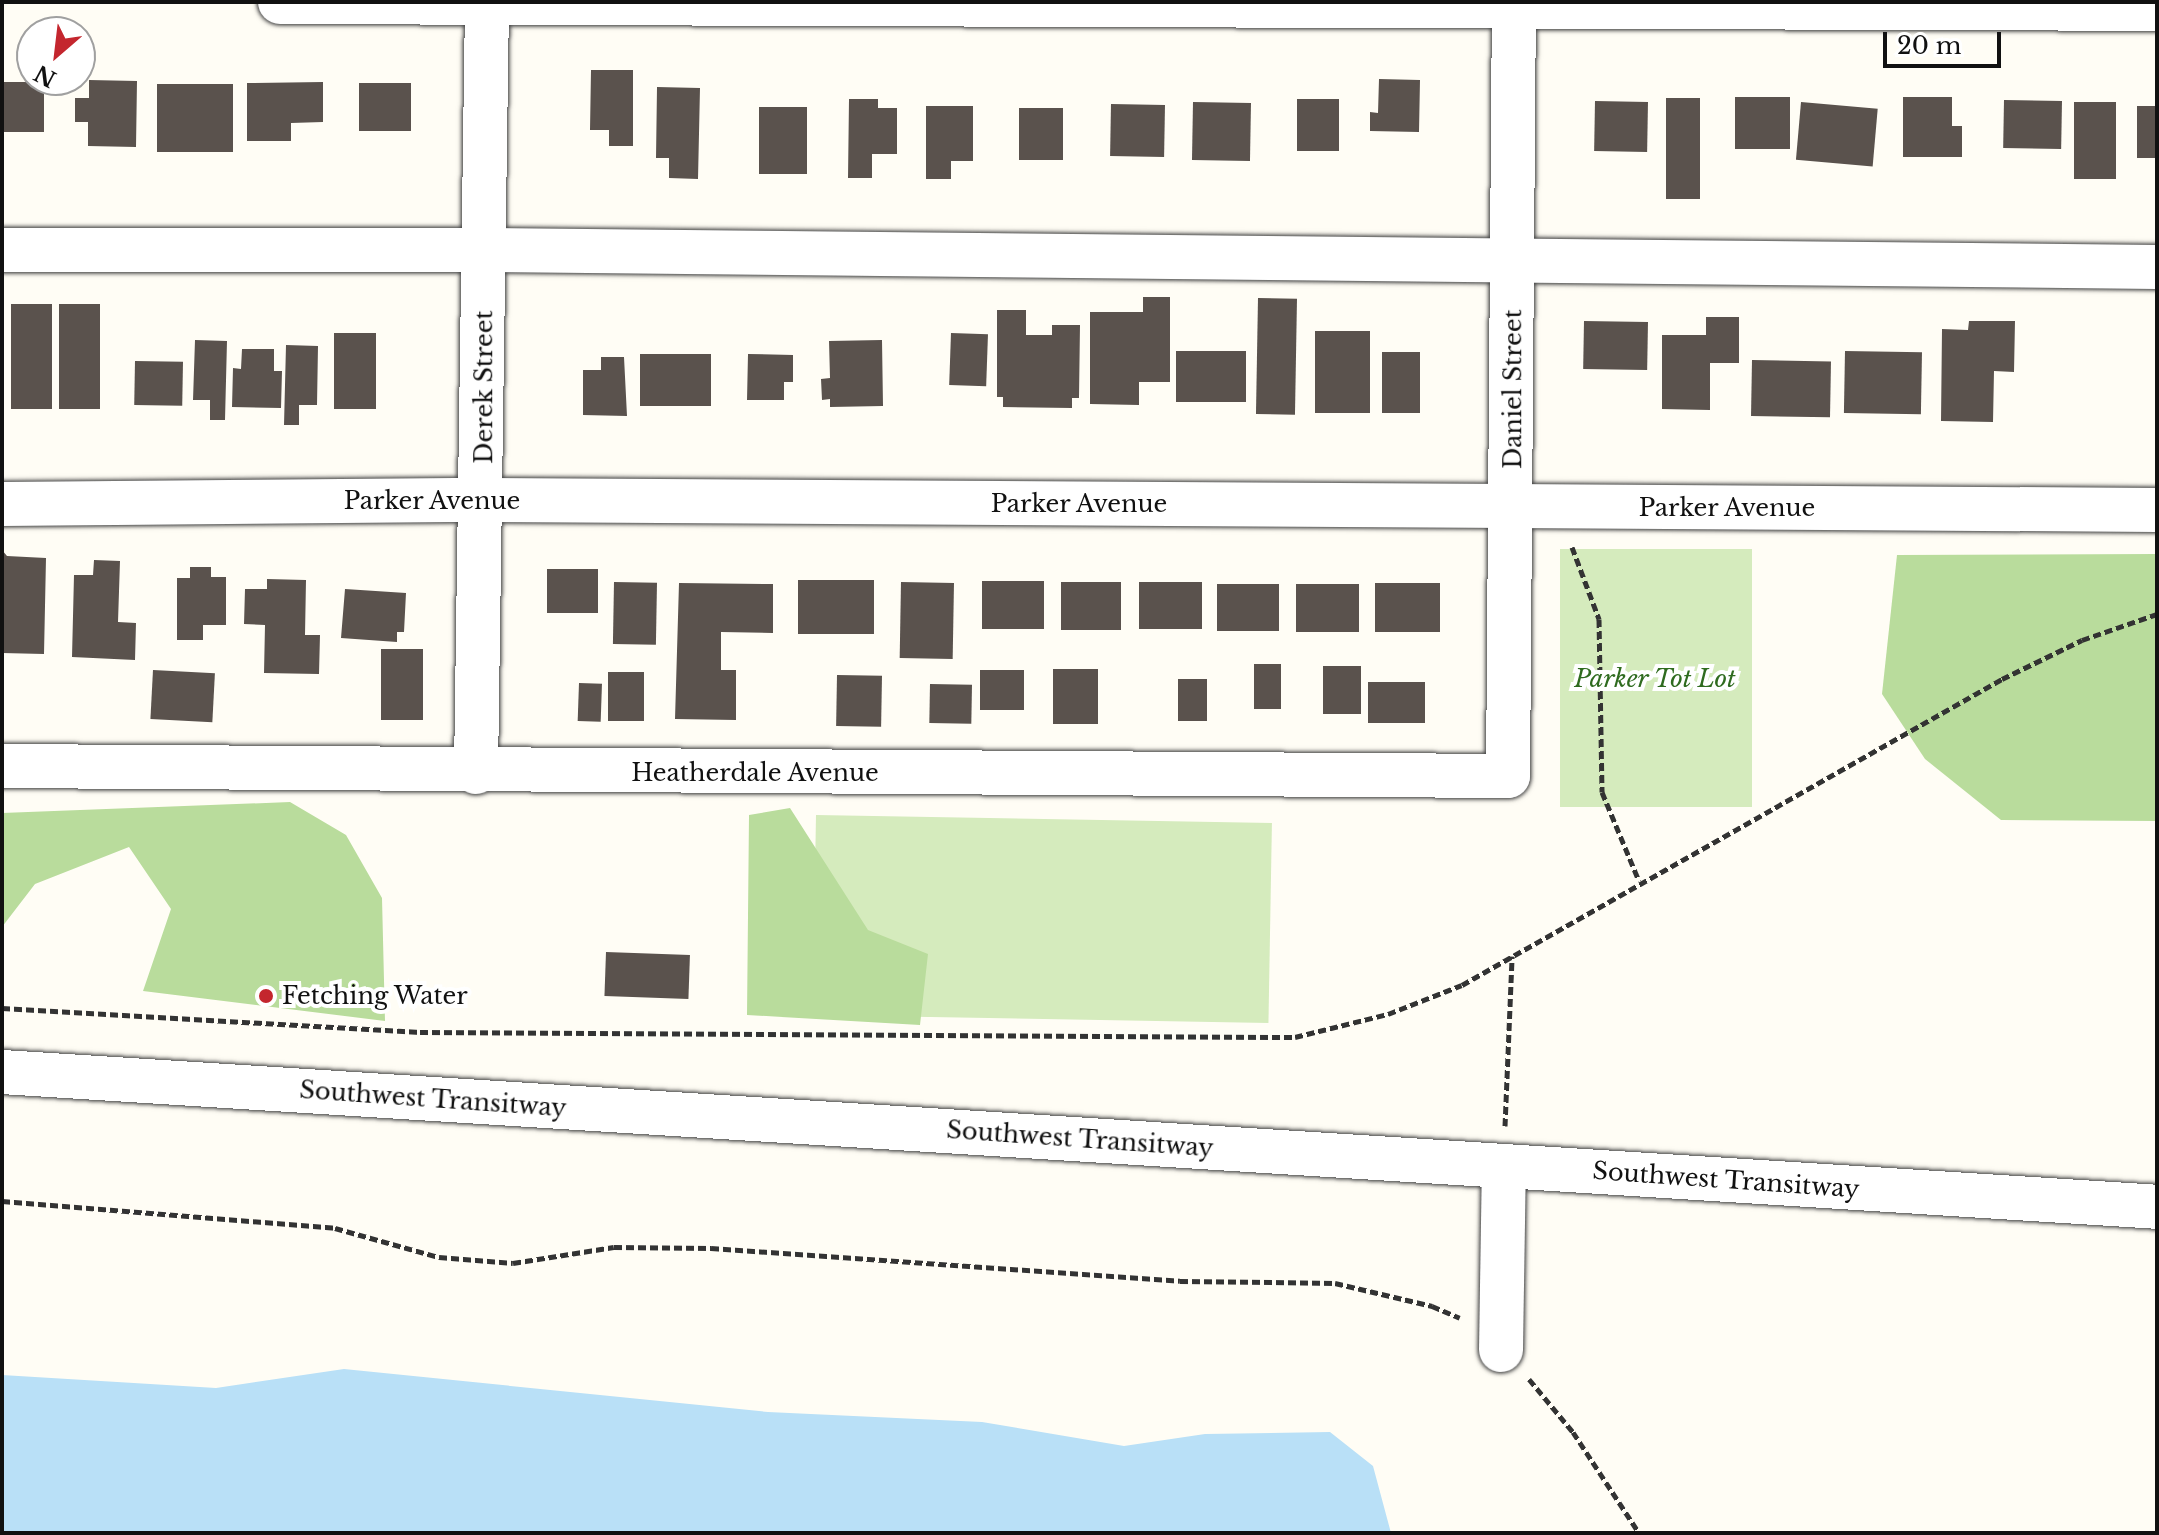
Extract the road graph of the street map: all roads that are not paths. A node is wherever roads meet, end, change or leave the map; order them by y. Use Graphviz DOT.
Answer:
graph roads {
  1 [pos="280,2"];
  2 [pos="487,3"];
  3 [pos="1514,3"];
  4 [pos="2157,9"];
  5 [pos="2,250"];
  6 [pos="485,250"];
  7 [pos="1514,264"];
  8 [pos="2157,267"];
  9 [pos="483,500"];
  10 [pos="2,504"];
  11 [pos="1512,507"];
  12 [pos="2157,510"];
  13 [pos="2,766"];
  14 [pos="476,772"];
  15 [pos="1508,776"];
  16 [pos="2,1072"];
  17 [pos="1504,1166"];
  18 [pos="2157,1207"];
  19 [pos="1501,1350"];
  1 -- 2 [label="street"];
  2 -- 3 [label="street"];
  2 -- 6 [label="street, Derek Street"];
  3 -- 4 [label="street"];
  3 -- 7 [label="street, Daniel Street"];
  5 -- 6 [label="street"];
  6 -- 7 [label="street"];
  6 -- 9 [label="street, Derek Street"];
  7 -- 8 [label="street"];
  7 -- 11 [label="street, Daniel Street"];
  9 -- 10 [label="street, Parker Avenue"];
  9 -- 11 [label="street, Parker Avenue"];
  9 -- 14 [label="street, Derek Street"];
  11 -- 12 [label="street, Parker Avenue"];
  11 -- 15 [label="street, Daniel Street"];
  13 -- 14 [label="street, Heatherdale Avenue"];
  14 -- 15 [label="street, Heatherdale Avenue"];
  16 -- 17 [label="street, Southwest Transitway"];
  17 -- 18 [label="street, Southwest Transitway"];
  17 -- 19 [label="street"];
}
